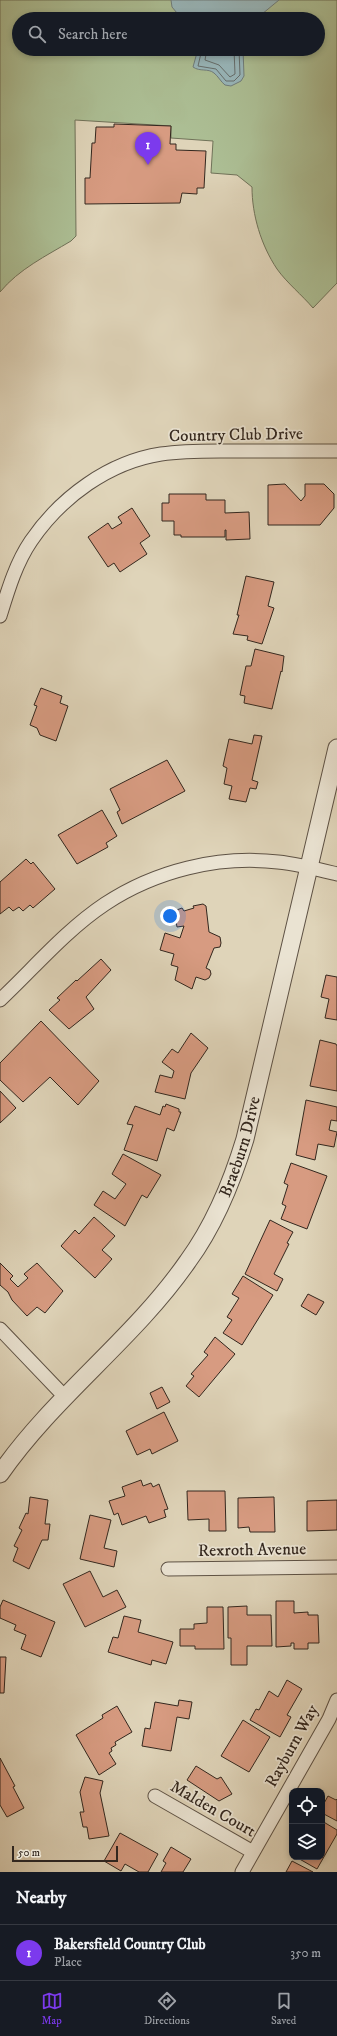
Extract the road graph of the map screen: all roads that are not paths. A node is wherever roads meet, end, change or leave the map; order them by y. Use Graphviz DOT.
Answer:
graph roads {
  1 [pos="337,451"];
  2 [pos="1,612"];
  3 [pos="337,748"];
  4 [pos="309,867"];
  5 [pos="337,874"];
  6 [pos="0,1000"];
  7 [pos="0,1329"];
  8 [pos="65,1397"];
  9 [pos="0,1474"];
  10 [pos="337,1567"];
  11 [pos="168,1569"];
  12 [pos="337,1700"];
  13 [pos="155,1796"];
  14 [pos="253,1852"];
  15 [pos="242,1872"];
  1 -- 2 [label="street, Country Club Drive"];
  3 -- 4 [label="street, Braeburn Drive"];
  4 -- 5 [label="street"];
  4 -- 6 [label="street"];
  4 -- 8 [label="street, Braeburn Drive"];
  7 -- 8 [label="street"];
  8 -- 9 [label="street, Braeburn Drive"];
  10 -- 11 [label="street, Rexroth Avenue"];
  12 -- 14 [label="street, Rayburn Way"];
  13 -- 14 [label="street, Malden Court"];
  14 -- 15 [label="street, Rayburn Way"];
}
